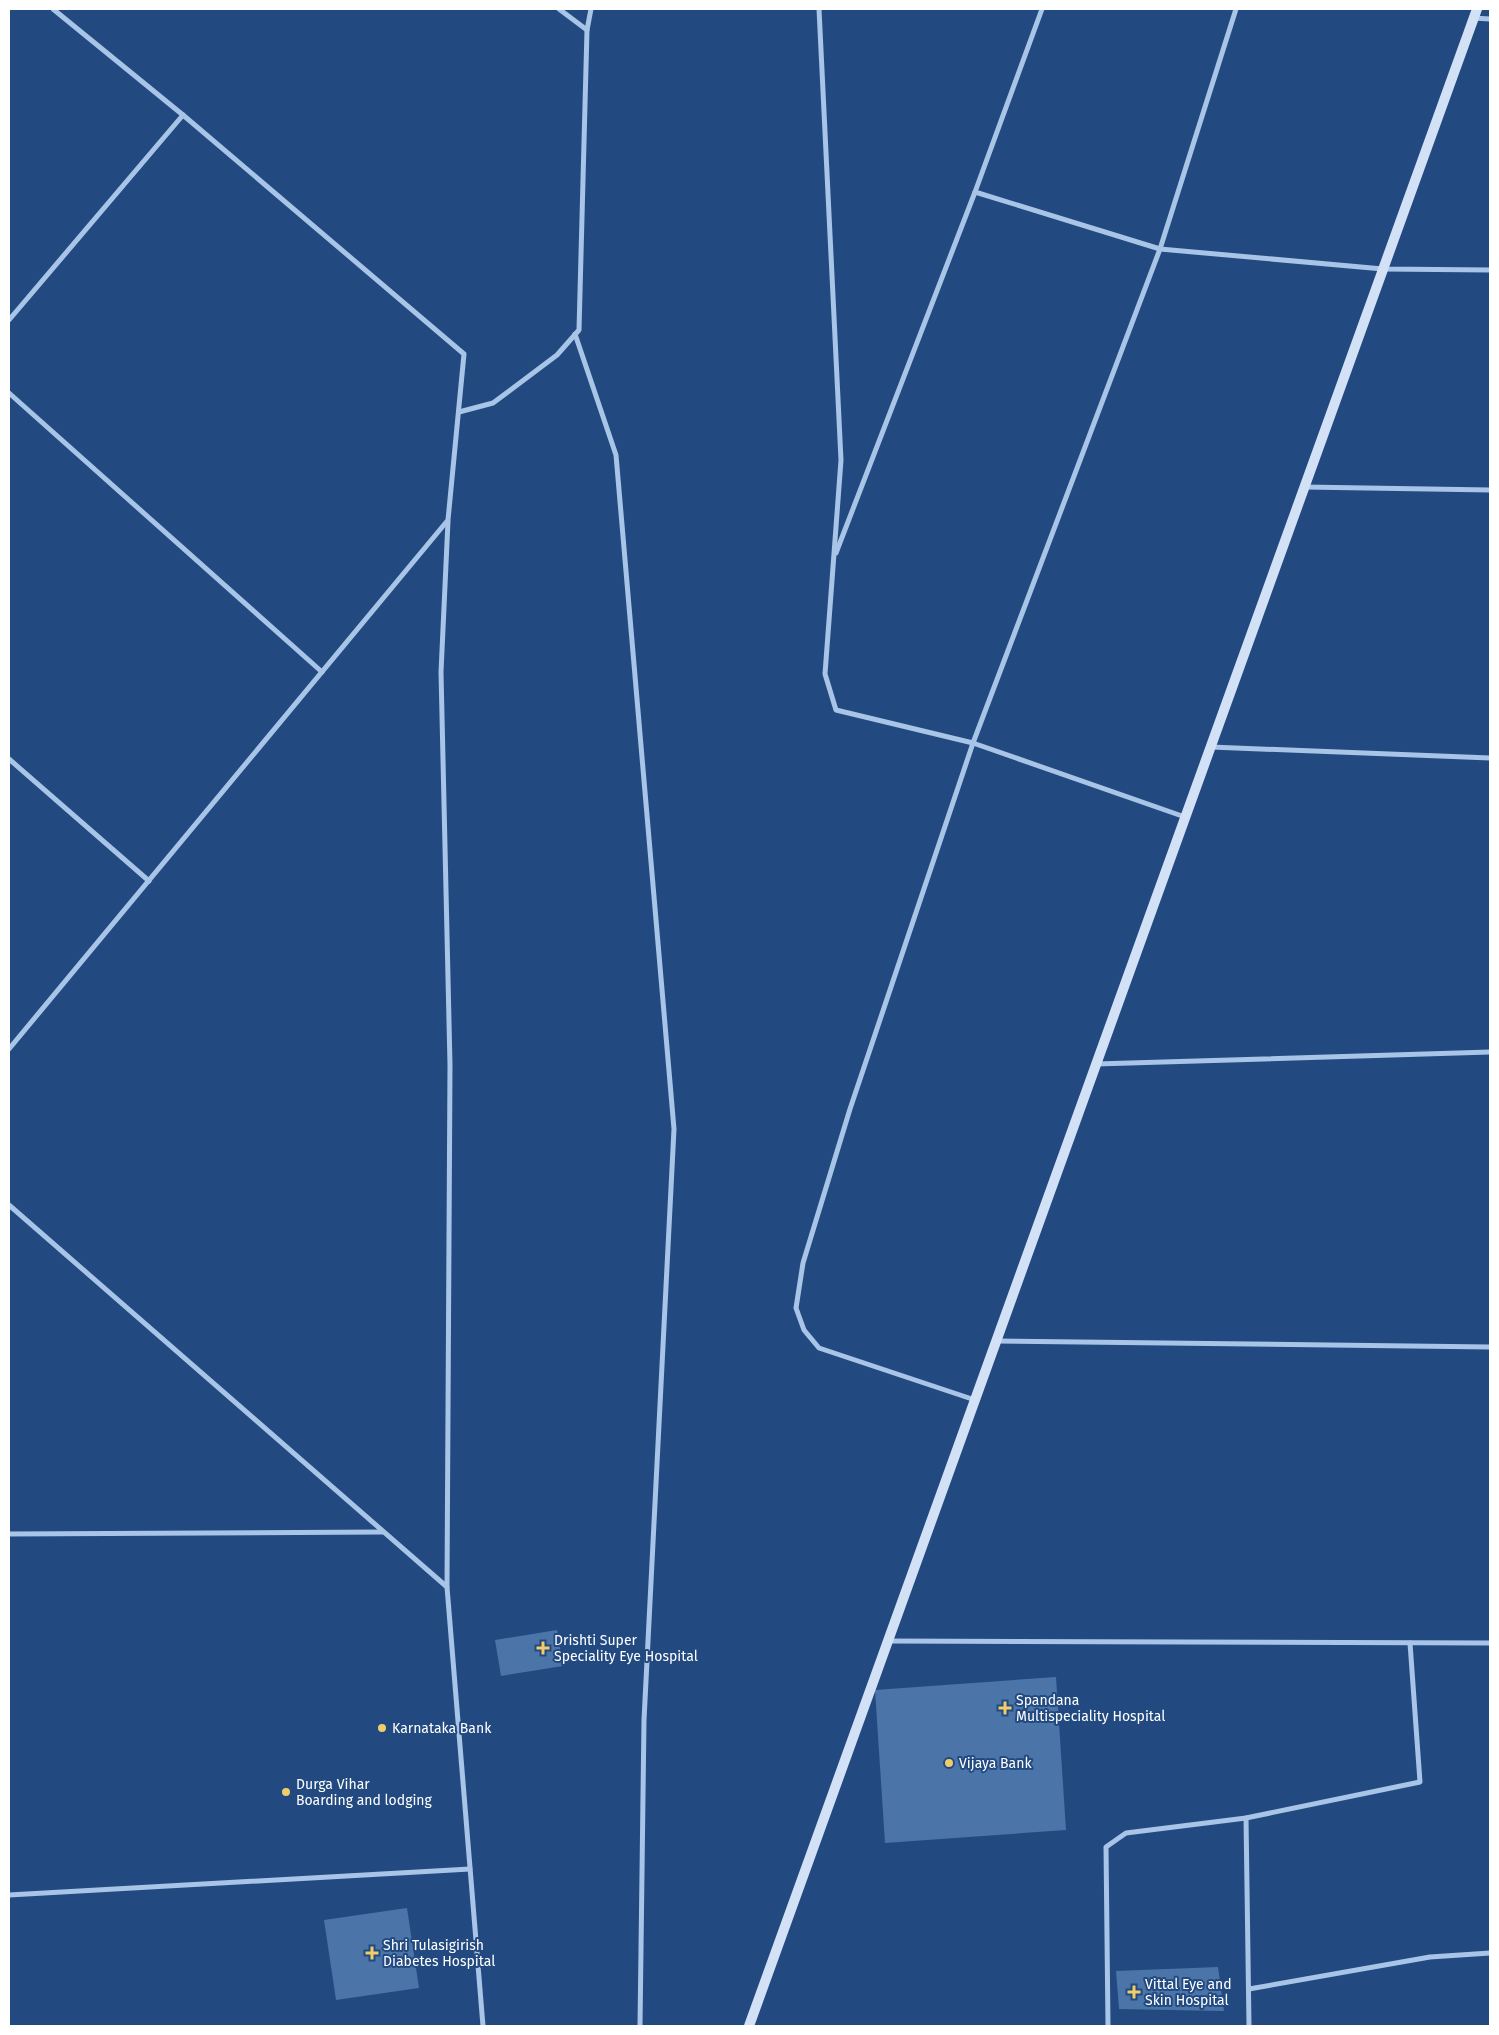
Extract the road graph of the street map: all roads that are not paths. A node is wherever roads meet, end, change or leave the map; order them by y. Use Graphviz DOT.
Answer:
graph roads {
  1 [pos="53,9"];
  2 [pos="559,9"];
  3 [pos="591,9"];
  4 [pos="818,9"];
  5 [pos="1042,9"];
  6 [pos="1236,9"];
  7 [pos="1475,14"];
  8 [pos="1490,19"];
  9 [pos="588,30"];
  10 [pos="183,115"];
  11 [pos="975,192"];
  12 [pos="1160,249"];
  13 [pos="1383,269"];
  14 [pos="1490,270"];
  15 [pos="9,320"];
  16 [pos="575,334"];
  17 [pos="9,393"];
  18 [pos="459,412"];
  19 [pos="1304,487"];
  20 [pos="1490,490"];
  21 [pos="448,520"];
  22 [pos="834,560"];
  23 [pos="322,672"];
  24 [pos="973,743"];
  25 [pos="1210,747"];
  26 [pos="1490,758"];
  27 [pos="9,759"];
  28 [pos="1185,817"];
  29 [pos="149,881"];
  30 [pos="9,1049"];
  31 [pos="1490,1052"];
  32 [pos="1096,1064"];
  33 [pos="9,1205"];
  34 [pos="996,1341"];
  35 [pos="1490,1346"];
  36 [pos="975,1400"];
  37 [pos="384,1532"];
  38 [pos="9,1534"];
  39 [pos="448,1587"];
  40 [pos="888,1641"];
  41 [pos="1410,1643"];
  42 [pos="1490,1643"];
  43 [pos="1246,1818"];
  44 [pos="470,1869"];
  45 [pos="9,1895"];
  46 [pos="1490,1953"];
  47 [pos="1249,1989"];
  48 [pos="483,2026"];
  49 [pos="640,2026"];
  50 [pos="749,2026"];
  51 [pos="1108,2026"];
  52 [pos="1249,2026"];
  1 -- 10 [label="street"];
  2 -- 9 [label="street"];
  3 -- 9 [label="street"];
  4 -- 22 [label="street"];
  5 -- 11 [label="street"];
  6 -- 12 [label="street"];
  7 -- 8 [label="street"];
  7 -- 13 [label="street"];
  9 -- 16 [label="street"];
  10 -- 15 [label="street"];
  10 -- 18 [label="street"];
  11 -- 12 [label="street"];
  11 -- 22 [label="street"];
  12 -- 13 [label="street"];
  12 -- 24 [label="street"];
  13 -- 14 [label="street"];
  13 -- 19 [label="street"];
  16 -- 18 [label="street"];
  16 -- 49 [label="street"];
  17 -- 23 [label="street"];
  18 -- 21 [label="street"];
  19 -- 20 [label="street"];
  19 -- 25 [label="street"];
  21 -- 23 [label="street"];
  21 -- 39 [label="street"];
  22 -- 24 [label="street"];
  23 -- 29 [label="street"];
  24 -- 28 [label="street"];
  24 -- 36 [label="street"];
  25 -- 26 [label="street"];
  25 -- 28 [label="street"];
  27 -- 29 [label="street"];
  28 -- 32 [label="street"];
  29 -- 30 [label="street"];
  31 -- 32 [label="street"];
  32 -- 34 [label="street"];
  33 -- 37 [label="street"];
  34 -- 35 [label="street"];
  34 -- 36 [label="street"];
  36 -- 40 [label="street"];
  37 -- 38 [label="street"];
  37 -- 39 [label="street"];
  39 -- 44 [label="street"];
  40 -- 41 [label="street"];
  40 -- 50 [label="street"];
  41 -- 42 [label="street"];
  41 -- 43 [label="street"];
  43 -- 47 [label="street"];
  43 -- 51 [label="street"];
  44 -- 45 [label="street"];
  44 -- 48 [label="street"];
  46 -- 47 [label="street"];
  47 -- 52 [label="street"];
}
